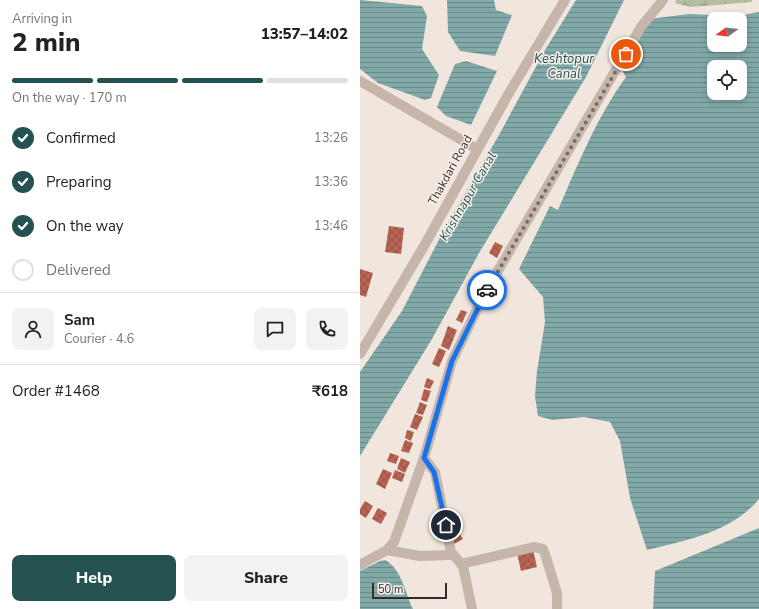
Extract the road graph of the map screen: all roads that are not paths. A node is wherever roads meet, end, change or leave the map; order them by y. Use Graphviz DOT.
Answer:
graph roads {
  1 [pos="565,0"];
  2 [pos="663,0"];
  3 [pos="360,81"];
  4 [pos="477,148"];
  5 [pos="360,354"];
  6 [pos="424,458"];
  7 [pos="387,550"];
  8 [pos="453,555"];
  9 [pos="461,564"];
  10 [pos="360,565"];
  11 [pos="472,609"];
  12 [pos="557,609"];
  1 -- 4 [label="street, Thakdari Road"];
  2 -- 6 [label="street"];
  3 -- 4 [label="street"];
  4 -- 5 [label="street, Thakdari Road"];
  6 -- 7 [label="street"];
  6 -- 8 [label="street"];
  7 -- 8 [label="street"];
  7 -- 10 [label="street"];
  8 -- 9 [label="street"];
  9 -- 11 [label="street"];
  9 -- 12 [label="street"];
}
